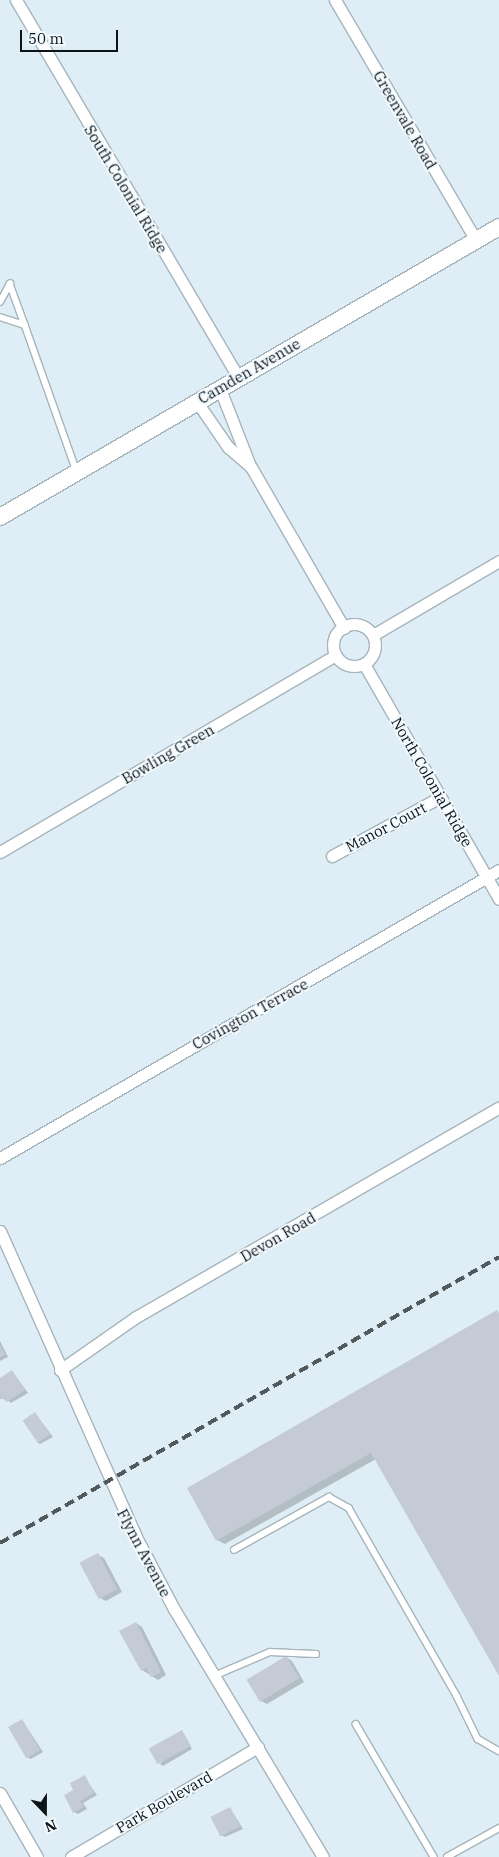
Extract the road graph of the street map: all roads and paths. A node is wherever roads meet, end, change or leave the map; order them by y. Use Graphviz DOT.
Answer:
graph roads {
  1 [pos="16,0"];
  2 [pos="335,0"];
  3 [pos="499,227"];
  4 [pos="476,240"];
  5 [pos="0,302"];
  6 [pos="0,317"];
  7 [pos="25,325"];
  8 [pos="239,378"];
  9 [pos="220,389"];
  10 [pos="197,402"];
  11 [pos="251,468"];
  12 [pos="76,472"];
  13 [pos="0,517"];
  14 [pos="499,561"];
  15 [pos="344,628"];
  16 [pos="372,635"];
  17 [pos="336,656"];
  18 [pos="364,664"];
  19 [pos="440,797"];
  20 [pos="0,852"];
  21 [pos="332,856"];
  22 [pos="499,870"];
  23 [pos="486,877"];
  24 [pos="499,899"];
  25 [pos="499,1107"];
  26 [pos="0,1158"];
  27 [pos="0,1231"];
  28 [pos="60,1370"];
  29 [pos="234,1550"];
  30 [pos="316,1654"];
  31 [pos="214,1676"];
  32 [pos="356,1724"];
  33 [pos="258,1747"];
  34 [pos="499,1752"];
  35 [pos="0,1793"];
  36 [pos="499,1828"];
  37 [pos="37,1857"];
  38 [pos="71,1857"];
  39 [pos="323,1857"];
  40 [pos="434,1857"];
  41 [pos="447,1857"];
  1 -- 8 [label="street, South Colonial Ridge"];
  2 -- 4 [label="street, Greenvale Road"];
  3 -- 4 [label="main road, Camden Avenue"];
  4 -- 8 [label="main road, Camden Avenue"];
  5 -- 7 [label="lane"];
  6 -- 7 [label="lane"];
  7 -- 12 [label="lane"];
  8 -- 9 [label="main road, Camden Avenue"];
  9 -- 10 [label="main road, Camden Avenue"];
  9 -- 11 [label="street"];
  10 -- 11 [label="street"];
  10 -- 12 [label="main road, Camden Avenue"];
  11 -- 15 [label="street"];
  12 -- 13 [label="main road, Camden Avenue"];
  14 -- 16 [label="street"];
  15 -- 16 [label="street"];
  15 -- 17 [label="street"];
  16 -- 18 [label="street"];
  17 -- 18 [label="street"];
  17 -- 20 [label="street, Bowling Green"];
  18 -- 19 [label="street, North Colonial Ridge"];
  19 -- 21 [label="street, Manor Court"];
  19 -- 23 [label="street, North Colonial Ridge"];
  22 -- 23 [label="street, Covington Terrace"];
  23 -- 24 [label="street, North Colonial Ridge"];
  23 -- 26 [label="street, Covington Terrace"];
  25 -- 28 [label="street, Devon Road"];
  27 -- 28 [label="street, Flynn Avenue"];
  28 -- 31 [label="street, Flynn Avenue"];
  29 -- 34 [label="lane"];
  30 -- 31 [label="lane"];
  31 -- 33 [label="street, Flynn Avenue"];
  32 -- 40 [label="lane"];
  33 -- 38 [label="street, Park Boulevard"];
  33 -- 39 [label="street, Flynn Avenue"];
  35 -- 37 [label="street"];
  36 -- 41 [label="lane"];
}
